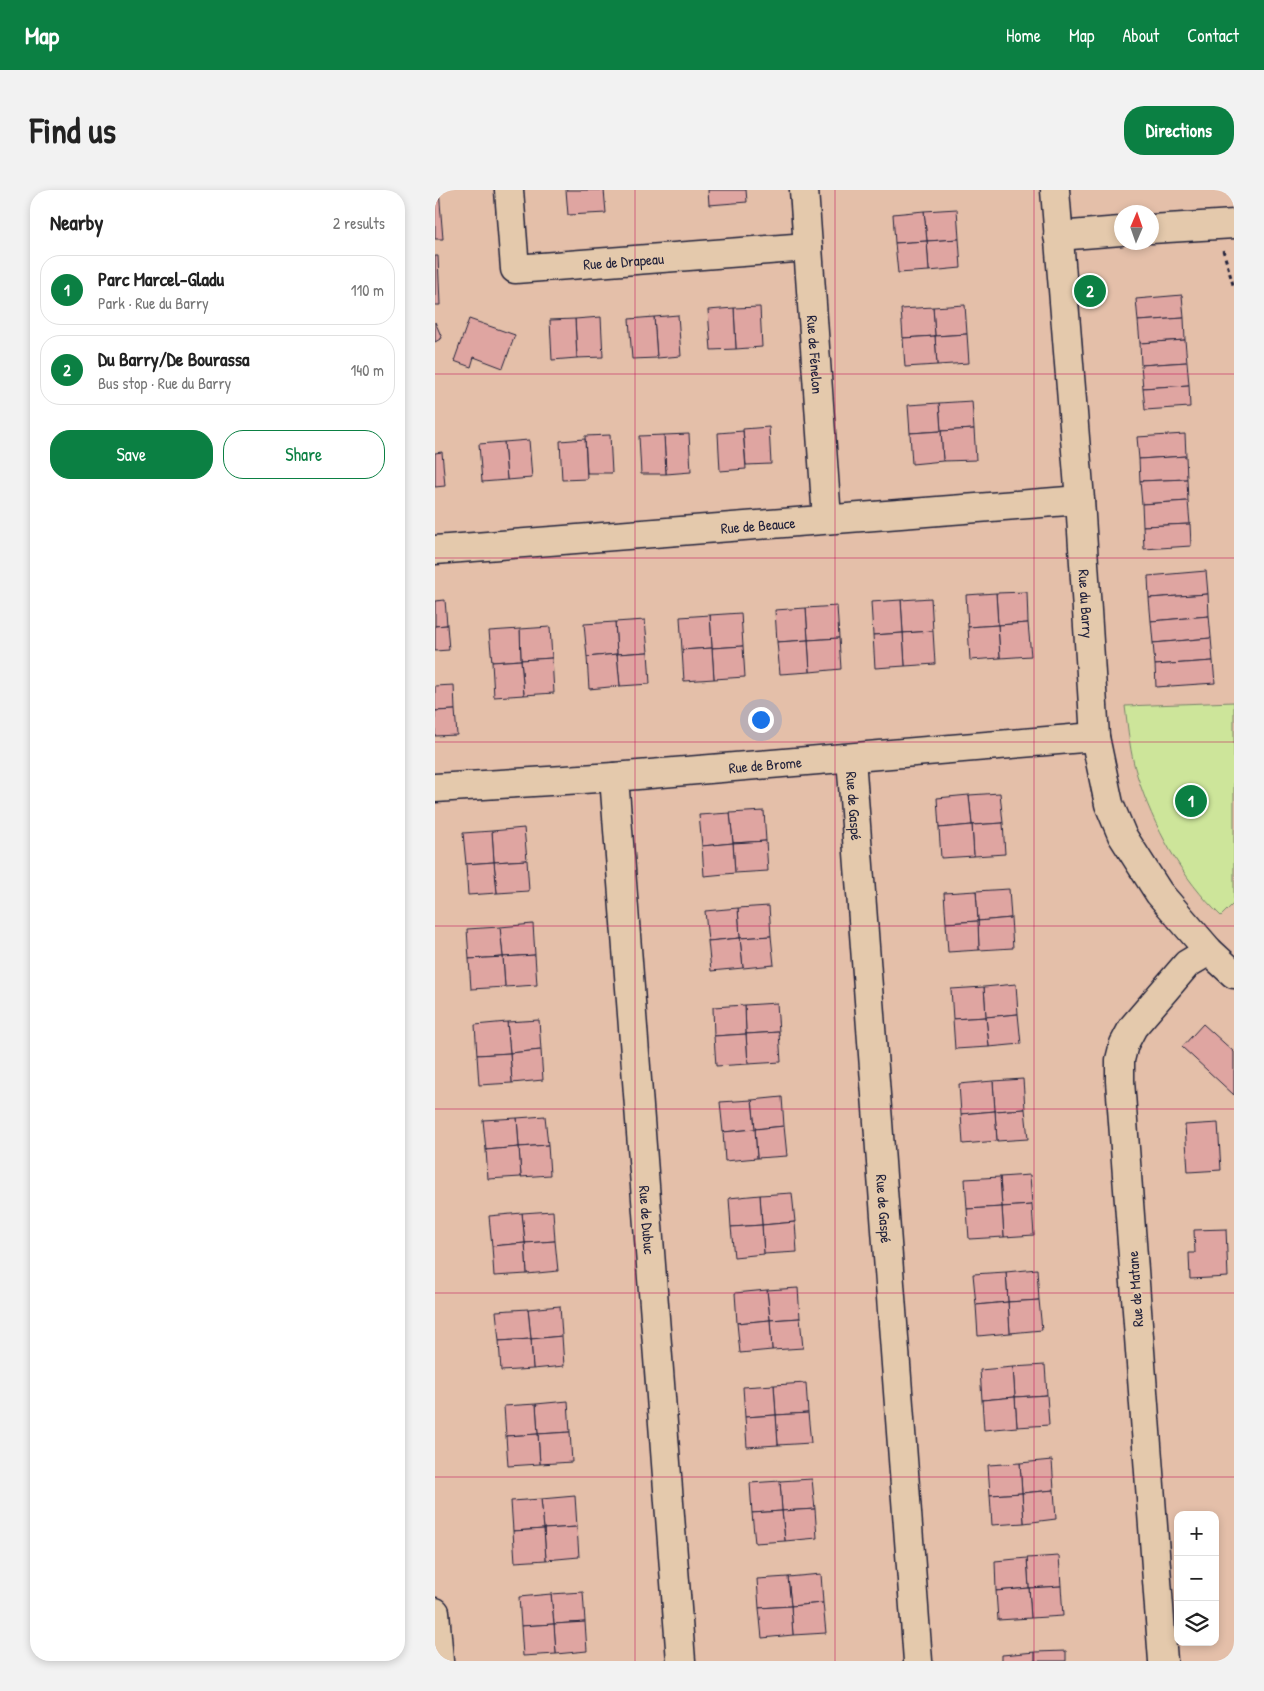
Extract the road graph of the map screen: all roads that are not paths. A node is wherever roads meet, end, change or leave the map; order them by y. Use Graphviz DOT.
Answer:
graph roads {
  1 [pos="509,190"];
  2 [pos="804,190"];
  3 [pos="1055,190"];
  4 [pos="1225,225"];
  5 [pos="1159,229"];
  6 [pos="1114,232"];
  7 [pos="1058,236"];
  8 [pos="808,246"];
  9 [pos="1080,500"];
  10 [pos="827,519"];
  11 [pos="435,550"];
  12 [pos="1095,737"];
  13 [pos="851,758"];
  14 [pos="614,777"];
  15 [pos="435,788"];
  16 [pos="1209,952"];
  17 [pos="1234,974"];
  18 [pos="435,1612"];
  19 [pos="439,1661"];
  20 [pos="681,1661"];
  21 [pos="919,1661"];
  22 [pos="1163,1661"];
  1 -- 8 [label="street, Rue de Drapeau"];
  2 -- 8 [label="street, Rue de Fénelon"];
  3 -- 7 [label="street, Rue du Barry"];
  4 -- 5 [label="street"];
  6 -- 7 [label="street"];
  7 -- 9 [label="street, Rue du Barry"];
  8 -- 10 [label="street, Rue de Fénelon"];
  9 -- 10 [label="street, Rue de Beauce"];
  9 -- 12 [label="street, Rue du Barry"];
  10 -- 11 [label="street, Rue de Beauce"];
  12 -- 13 [label="street, Rue de Brome"];
  12 -- 16 [label="street, Rue du Barry"];
  13 -- 14 [label="street, Rue de Brome"];
  13 -- 21 [label="street, Rue de Gaspé"];
  14 -- 15 [label="street, Rue de Brome"];
  14 -- 20 [label="street, Rue de Dubuc"];
  16 -- 17 [label="street, Rue du Barry"];
  16 -- 22 [label="street, Rue de Matane"];
  18 -- 19 [label="street"];
}
